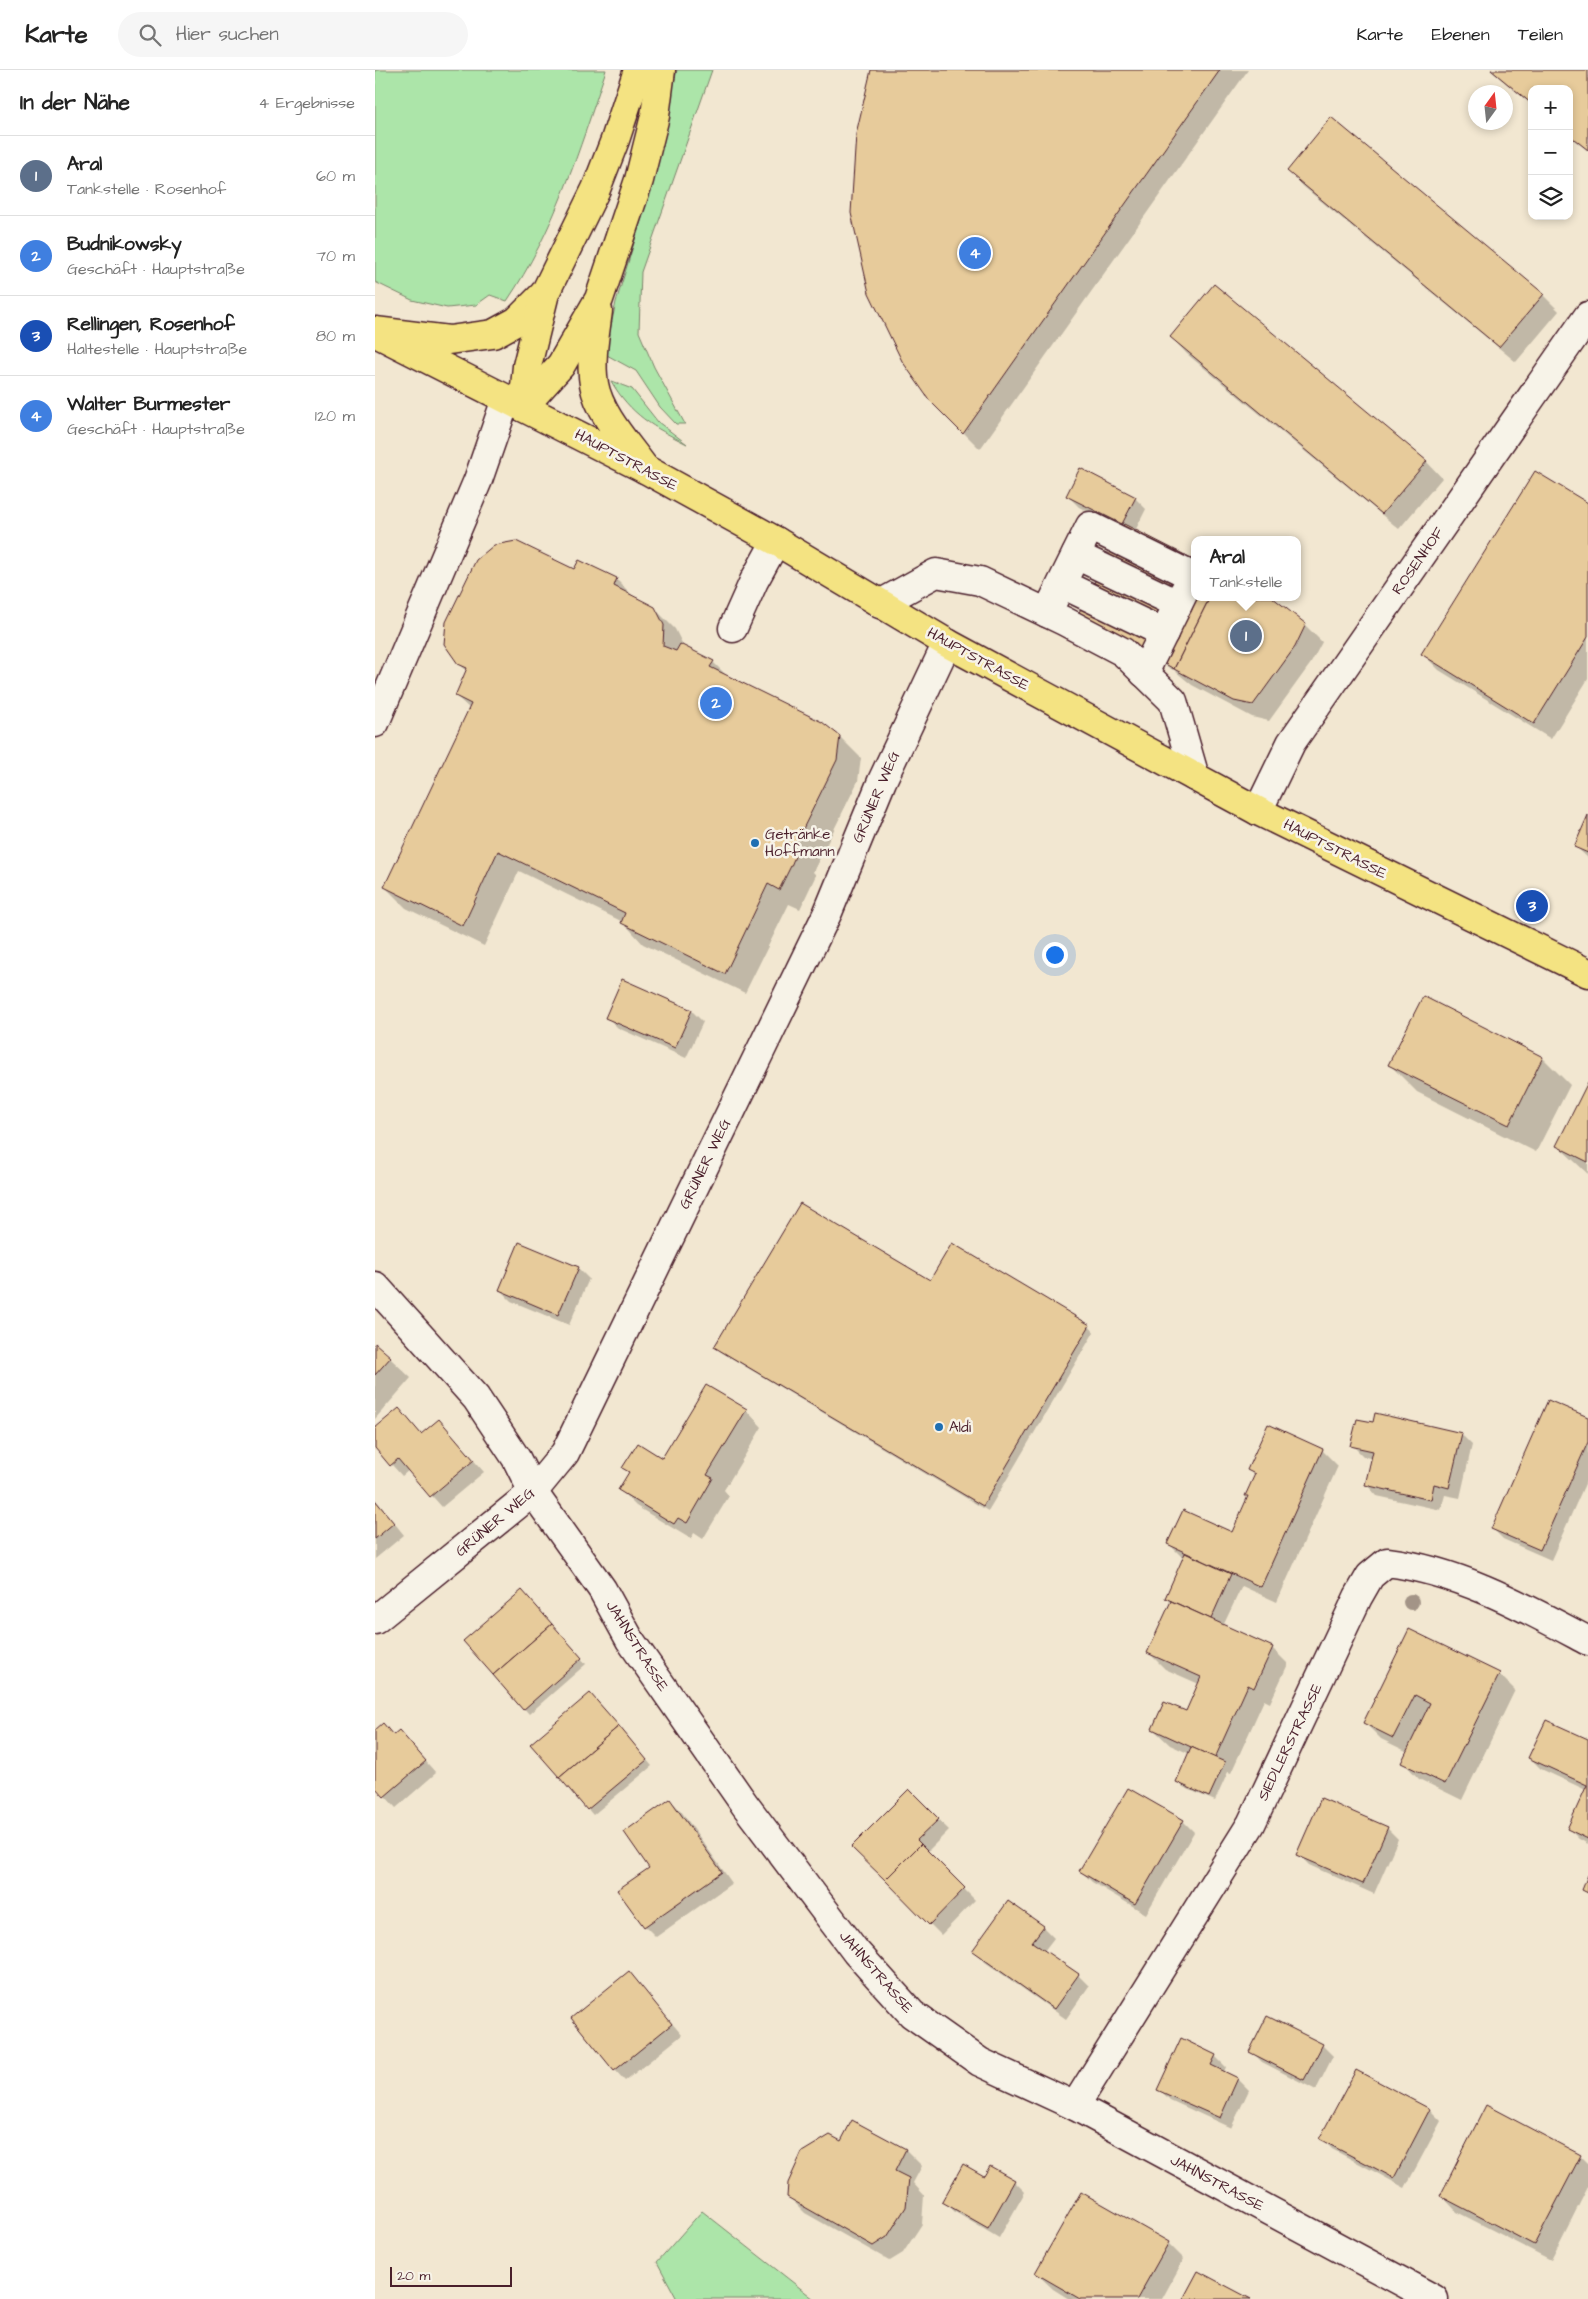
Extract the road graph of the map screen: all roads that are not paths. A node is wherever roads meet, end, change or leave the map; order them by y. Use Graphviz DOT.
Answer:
graph roads {
  1 [pos="638,70"];
  2 [pos="661,70"];
  3 [pos="545,293"];
  4 [pos="599,299"];
  5 [pos="1588,316"];
  6 [pos="375,331"];
  7 [pos="514,403"];
  8 [pos="645,469"];
  9 [pos="776,541"];
  10 [pos="1191,576"];
  11 [pos="1191,578"];
  12 [pos="1062,584"];
  13 [pos="881,604"];
  14 [pos="1047,613"];
  15 [pos="733,628"];
  16 [pos="1164,633"];
  17 [pos="947,643"];
  18 [pos="1144,673"];
  19 [pos="375,723"];
  20 [pos="1195,777"];
  21 [pos="1258,811"];
  22 [pos="1588,973"];
  23 [pos="375,1286"];
  24 [pos="533,1492"];
  25 [pos="375,1620"];
  26 [pos="1588,1641"];
  27 [pos="1075,2106"];
  28 [pos="1433,2299"];
  1 -- 3 [label="main road"];
  2 -- 4 [label="main road"];
  3 -- 6 [label="main road"];
  3 -- 7 [label="main road"];
  4 -- 7 [label="main road"];
  4 -- 8 [label="main road"];
  5 -- 21 [label="street, ROSENHOF"];
  6 -- 7 [label="main road, HAUPTSTRASSE"];
  7 -- 8 [label="main road, HAUPTSTRASSE"];
  7 -- 19 [label="street"];
  8 -- 9 [label="main road, HAUPTSTRASSE"];
  9 -- 13 [label="main road, HAUPTSTRASSE"];
  9 -- 15 [label="street"];
  10 -- 12 [label="street"];
  11 -- 16 [label="street"];
  12 -- 14 [label="street"];
  12 -- 16 [label="street"];
  13 -- 14 [label="street"];
  13 -- 17 [label="main road, HAUPTSTRASSE"];
  14 -- 18 [label="street"];
  16 -- 18 [label="street"];
  17 -- 20 [label="main road, HAUPTSTRASSE"];
  17 -- 24 [label="street, GRÜNER WEG"];
  18 -- 20 [label="street"];
  20 -- 21 [label="main road, HAUPTSTRASSE"];
  21 -- 22 [label="main road, HAUPTSTRASSE"];
  23 -- 24 [label="street, JAHNSTRASSE"];
  24 -- 25 [label="street, GRÜNER WEG"];
  24 -- 27 [label="street, JAHNSTRASSE"];
  26 -- 27 [label="street, SIEDLERSTRASSE"];
  27 -- 28 [label="street, JAHNSTRASSE"];
}
